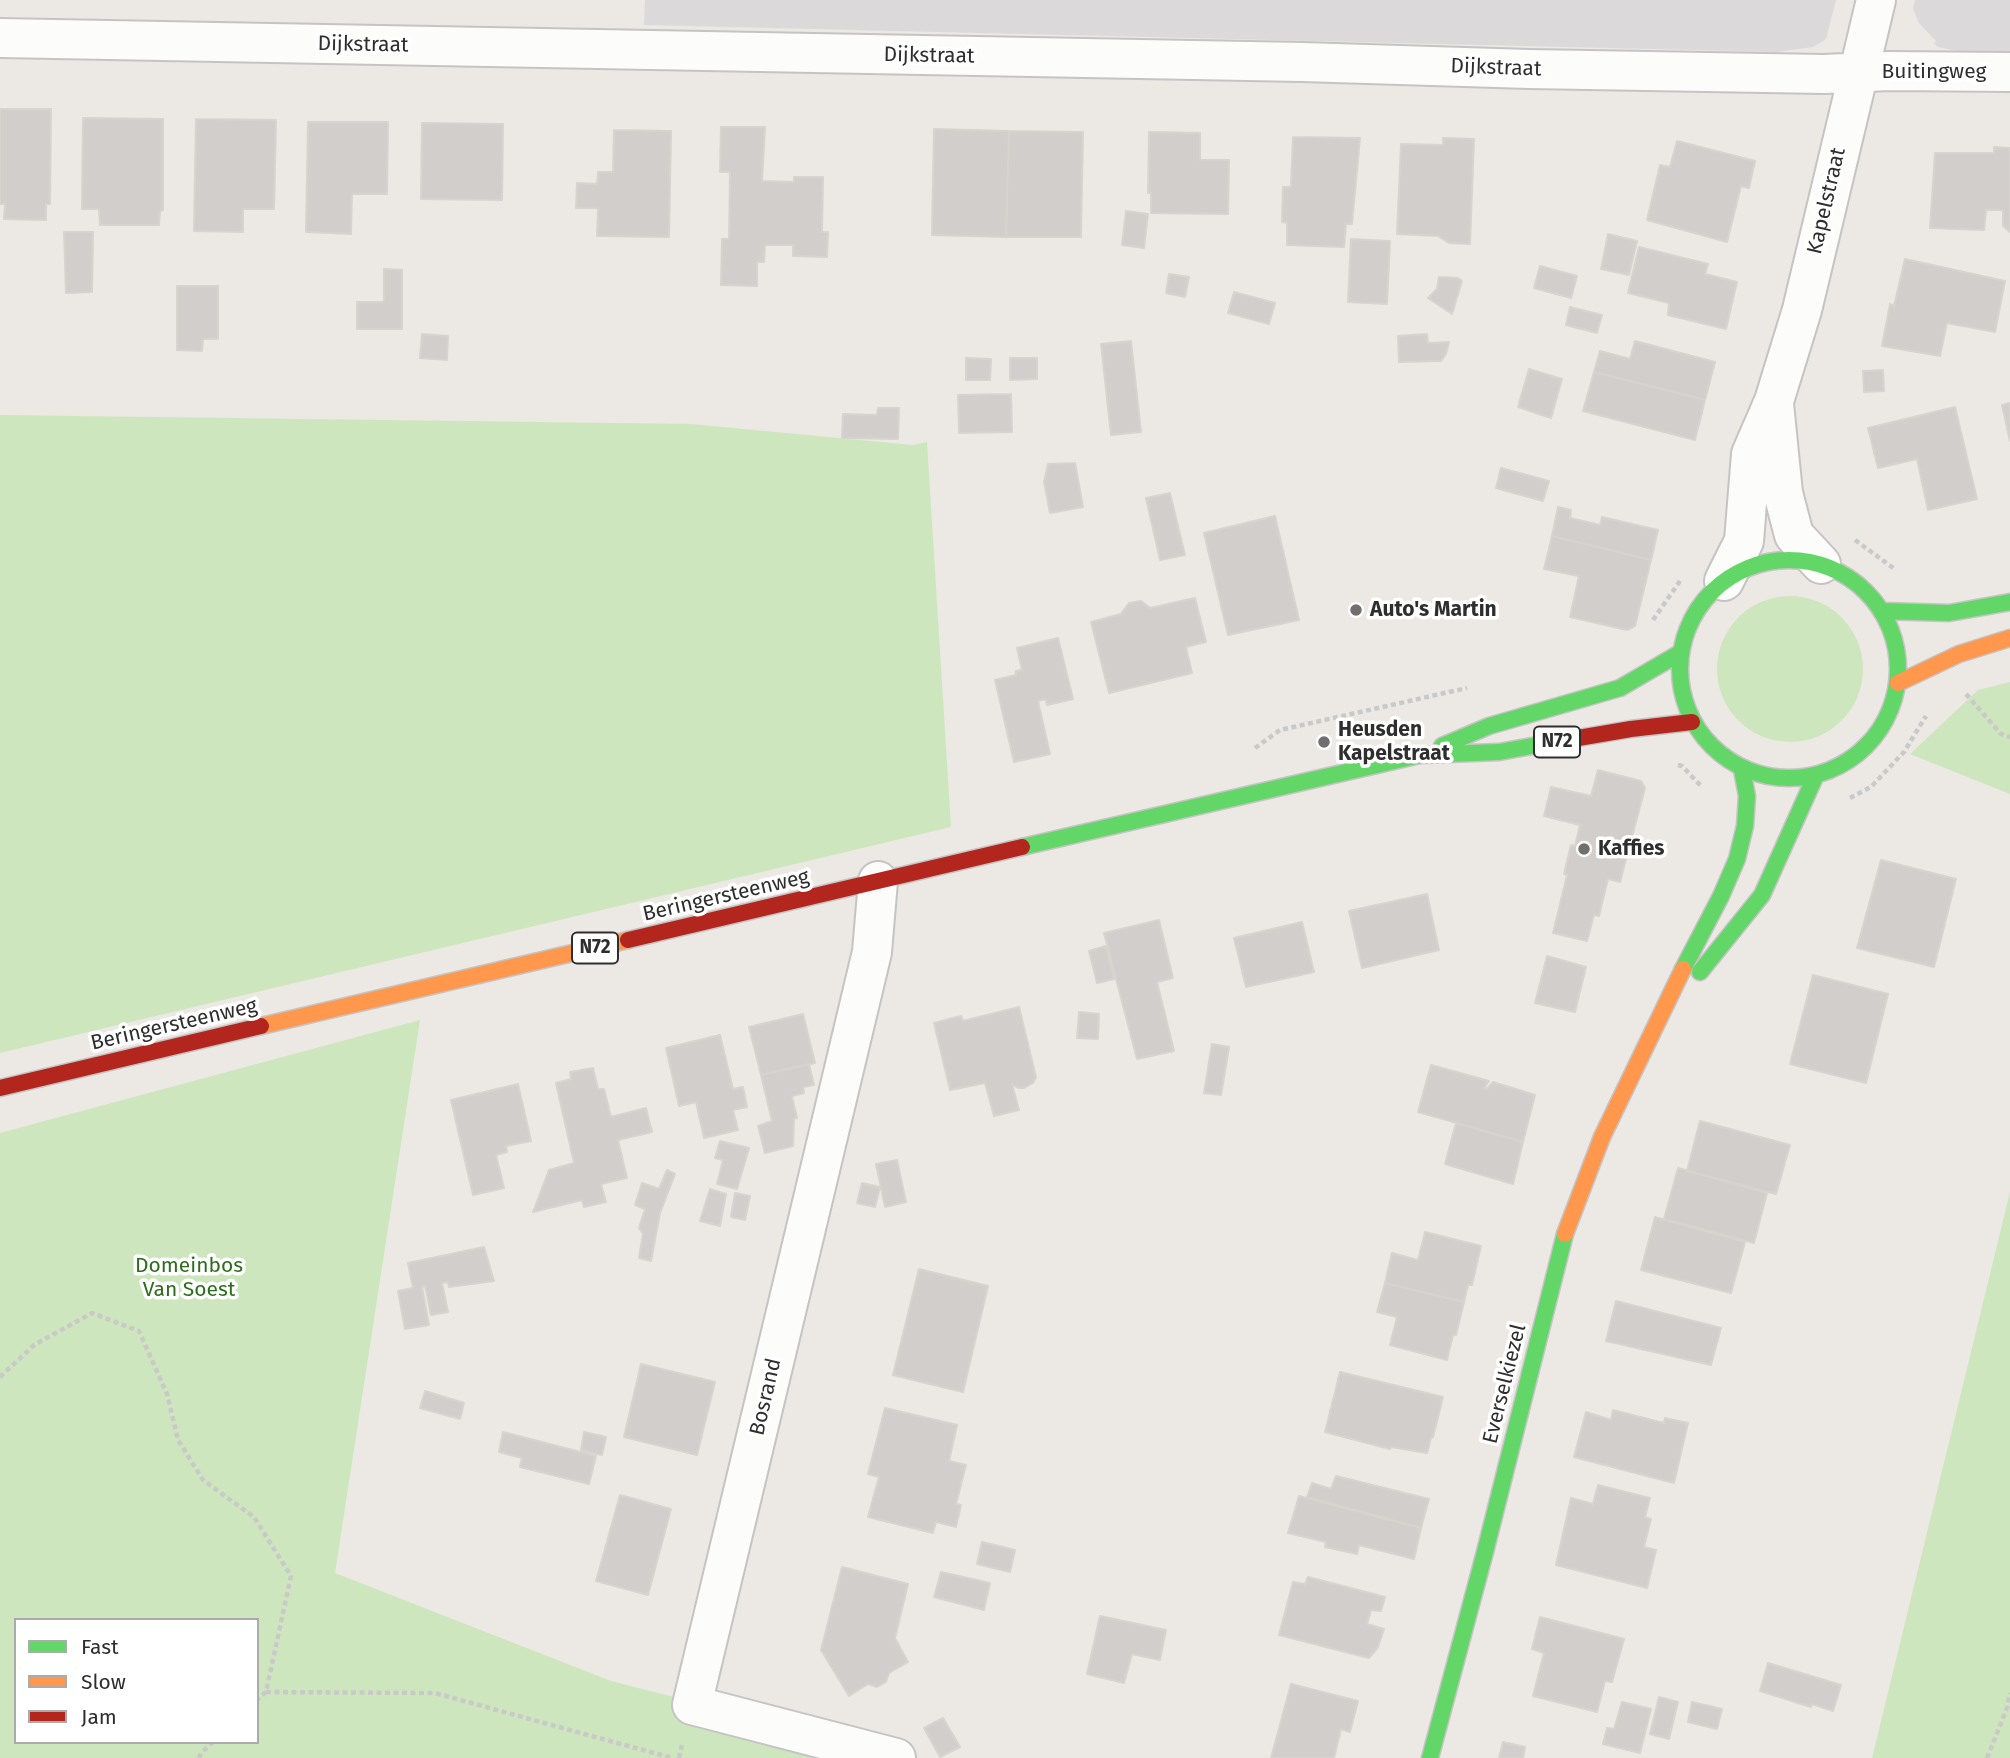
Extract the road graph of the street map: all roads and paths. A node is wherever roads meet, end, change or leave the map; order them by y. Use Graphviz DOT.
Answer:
graph roads {
  1 [pos="1876,0"];
  2 [pos="0,38"];
  3 [pos="1859,72"];
  4 [pos="2010,72"];
  5 [pos="1774,401"];
  6 [pos="1845,534"];
  7 [pos="1821,564"];
  8 [pos="1902,575"];
  9 [pos="1724,581"];
  10 [pos="2010,602"];
  11 [pos="1882,611"];
  12 [pos="2010,638"];
  13 [pos="1680,653"];
  14 [pos="1898,682"];
  15 [pos="1478,685"];
  16 [pos="1960,686"];
  17 [pos="1931,708"];
  18 [pos="1692,722"];
  19 [pos="2010,737"];
  20 [pos="1246,754"];
  21 [pos="1420,755"];
  22 [pos="1672,763"];
  23 [pos="1742,770"];
  24 [pos="1815,776"];
  25 [pos="1706,791"];
  26 [pos="1840,804"];
  27 [pos="878,881"];
  28 [pos="1652,1030"];
  29 [pos="0,1088"];
  30 [pos="0,1377"];
  31 [pos="266,1692"];
  32 [pos="2010,1693"];
  33 [pos="259,1698"];
  34 [pos="211,1744"];
  35 [pos="200,1758"];
  36 [pos="672,1758"];
  37 [pos="896,1758"];
  38 [pos="1430,1758"];
  39 [pos="1987,1758"];
  1 -- 3 [label="street, Kapelstraat"];
  2 -- 3 [label="street, Dijkstraat"];
  3 -- 4 [label="street, Buitingweg"];
  3 -- 5 [label="street, Kapelstraat"];
  5 -- 7 [label="street, Kapelstraat"];
  5 -- 9 [label="street, Kapelstraat"];
  6 -- 8 [label="path"];
  7 -- 9 [label="main road"];
  7 -- 11 [label="main road"];
  9 -- 13 [label="main road"];
  10 -- 11 [label="main road"];
  11 -- 14 [label="main road"];
  12 -- 14 [label="main road"];
  13 -- 18 [label="main road"];
  13 -- 21 [label="main road, Beringersteenweg / N72"];
  14 -- 24 [label="main road"];
  15 -- 20 [label="path"];
  16 -- 19 [label="path"];
  17 -- 26 [label="path"];
  18 -- 21 [label="main road, Beringersteenweg / N72"];
  18 -- 23 [label="main road"];
  21 -- 27 [label="main road, Beringersteenweg / N72"];
  22 -- 25 [label="path"];
  23 -- 24 [label="main road"];
  23 -- 28 [label="main road, Everselkiezel"];
  24 -- 28 [label="main road, Everselkiezel"];
  27 -- 29 [label="main road, Beringersteenweg / N72"];
  27 -- 37 [label="street, Bosrand"];
  28 -- 38 [label="main road, Everselkiezel"];
  30 -- 31 [label="path"];
  31 -- 33 [label="path"];
  31 -- 36 [label="path"];
  32 -- 39 [label="path"];
  34 -- 35 [label="path"];
}
